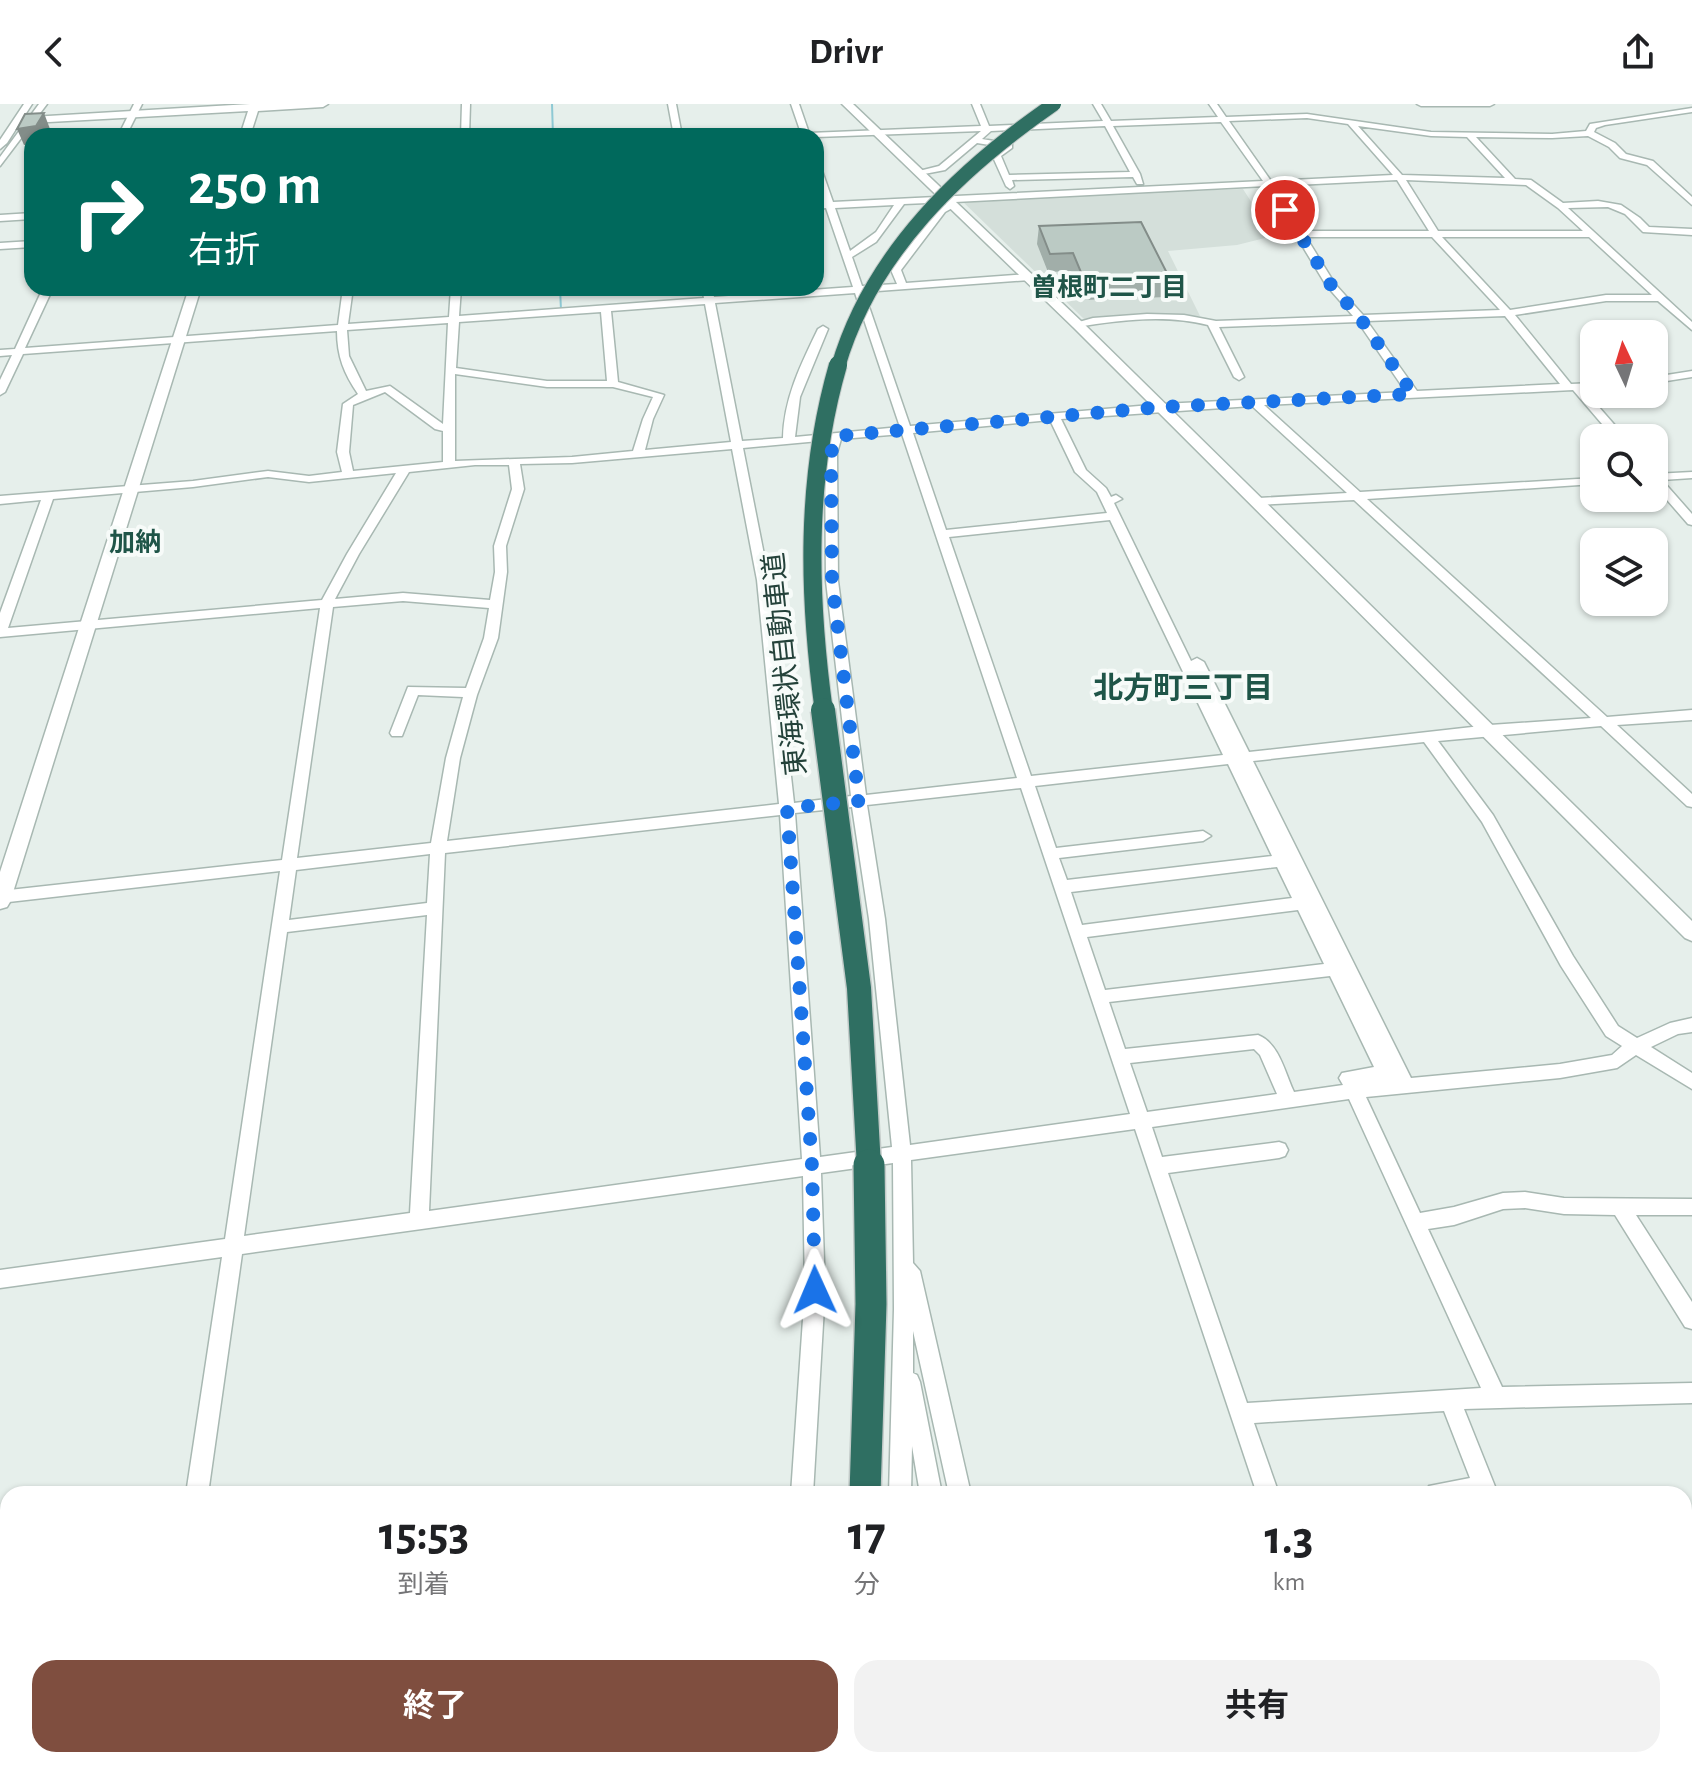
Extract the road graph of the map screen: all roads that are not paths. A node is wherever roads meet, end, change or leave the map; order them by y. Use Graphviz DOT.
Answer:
graph roads {
  1 [pos="28,104"];
  2 [pos="43,104"];
  3 [pos="138,104"];
  4 [pos="323,104"];
  5 [pos="466,104"];
  6 [pos="672,104"];
  7 [pos="795,104"];
  8 [pos="847,104"];
  9 [pos="976,104"];
  10 [pos="1054,104"];
  11 [pos="1097,104"];
  12 [pos="1213,104"];
  13 [pos="1338,104"];
  14 [pos="1421,104"];
  15 [pos="1490,104"];
  16 [pos="1684,104"];
  17 [pos="254,106"];
  18 [pos="1692,109"];
  19 [pos="10,114"];
  20 [pos="133,115"];
  21 [pos="1222,117"];
  22 [pos="31,120"];
  23 [pos="1345,120"];
  24 [pos="1107,122"];
  25 [pos="985,127"];
  26 [pos="25,128"];
  27 [pos="126,128"];
  28 [pos="247,128"];
  29 [pos="465,128"];
  30 [pos="676,128"];
  31 [pos="803,128"];
  32 [pos="24,130"];
  33 [pos="875,131"];
  34 [pos="1589,133"];
  35 [pos="1469,134"];
  36 [pos="824,135"];
  37 [pos="975,140"];
  38 [pos="0,146"];
  39 [pos="0,163"];
  40 [pos="919,172"];
  41 [pos="1136,174"];
  42 [pos="1400,177"];
  43 [pos="1007,178"];
  44 [pos="1513,182"];
  45 [pos="1270,185"];
  46 [pos="824,188"];
  47 [pos="1145,191"];
  48 [pos="1013,195"];
  49 [pos="901,201"];
  50 [pos="950,201"];
  51 [pos="1692,202"];
  52 [pos="824,205"];
  53 [pos="830,205"];
  54 [pos="1561,206"];
  55 [pos="24,216"];
  56 [pos="0,218"];
  57 [pos="1692,232"];
  58 [pos="1301,234"];
  59 [pos="1591,234"];
  60 [pos="1436,236"];
  61 [pos="24,244"];
  62 [pos="0,246"];
  63 [pos="847,256"];
  64 [pos="1030,277"];
  65 [pos="903,287"];
  66 [pos="859,291"];
  67 [pos="824,294"];
  68 [pos="44,296"];
  69 [pos="192,296"];
  70 [pos="347,296"];
  71 [pos="456,296"];
  72 [pos="708,296"];
  73 [pos="791,296"];
  74 [pos="1660,298"];
  75 [pos="709,302"];
  76 [pos="606,310"];
  77 [pos="1508,313"];
  78 [pos="1360,318"];
  79 [pos="454,322"];
  80 [pos="1212,323"];
  81 [pos="1077,324"];
  82 [pos="1692,327"];
  83 [pos="341,329"];
  84 [pos="823,329"];
  85 [pos="178,341"];
  86 [pos="19,352"];
  87 [pos="0,353"];
  88 [pos="451,370"];
  89 [pos="1692,374"];
  90 [pos="1239,377"];
  91 [pos="1668,378"];
  92 [pos="613,384"];
  93 [pos="1580,387"];
  94 [pos="1573,388"];
  95 [pos="0,392"];
  96 [pos="1413,394"];
  97 [pos="364,395"];
  98 [pos="1255,403"];
  99 [pos="1162,407"];
  100 [pos="1054,417"];
  101 [pos="1607,424"];
  102 [pos="447,428"];
  103 [pos="906,430"];
  104 [pos="837,436"];
  105 [pos="789,440"];
  106 [pos="737,445"];
  107 [pos="638,454"];
  108 [pos="514,461"];
  109 [pos="449,465"];
  110 [pos="405,469"];
  111 [pos="348,474"];
  112 [pos="1692,475"];
  113 [pos="1668,477"];
  114 [pos="1580,482"];
  115 [pos="131,489"];
  116 [pos="1668,494"];
  117 [pos="48,496"];
  118 [pos="1357,496"];
  119 [pos="0,500"];
  120 [pos="1259,502"];
  121 [pos="1111,509"];
  122 [pos="1692,521"];
  123 [pos="941,534"];
  124 [pos="327,603"];
  125 [pos="497,605"];
  126 [pos="88,627"];
  127 [pos="0,632"];
  128 [pos="471,693"];
  129 [pos="1692,715"];
  130 [pos="1603,721"];
  131 [pos="1490,730"];
  132 [pos="397,733"];
  133 [pos="1429,739"];
  134 [pos="1239,760"];
  135 [pos="1026,784"];
  136 [pos="859,801"];
  137 [pos="1692,802"];
  138 [pos="787,808"];
  139 [pos="1203,836"];
  140 [pos="438,849"];
  141 [pos="1049,854"];
  142 [pos="1282,861"];
  143 [pos="290,865"];
  144 [pos="1061,887"];
  145 [pos="1,899"];
  146 [pos="1303,903"];
  147 [pos="435,908"];
  148 [pos="281,927"];
  149 [pos="1076,932"];
  150 [pos="1692,933"];
  151 [pos="1334,969"];
  152 [pos="1098,997"];
  153 [pos="1692,1025"];
  154 [pos="1633,1047"];
  155 [pos="1119,1057"];
  156 [pos="1692,1082"];
  157 [pos="1406,1085"];
  158 [pos="1354,1091"];
  159 [pos="1289,1101"];
  160 [pos="1141,1123"];
  161 [pos="1279,1150"];
  162 [pos="902,1154"];
  163 [pos="812,1166"];
  164 [pos="1156,1166"];
  165 [pos="1692,1207"];
  166 [pos="1621,1208"];
  167 [pos="419,1221"];
  168 [pos="1415,1223"];
  169 [pos="903,1239"];
  170 [pos="235,1245"];
  171 [pos="0,1279"];
  172 [pos="1692,1320"];
  173 [pos="903,1350"];
  174 [pos="1692,1393"];
  175 [pos="1496,1397"];
  176 [pos="1450,1399"];
  177 [pos="1241,1414"];
  178 [pos="198,1486"];
  179 [pos="803,1486"];
  180 [pos="865,1486"];
  181 [pos="900,1486"];
  182 [pos="929,1486"];
  183 [pos="958,1486"];
  184 [pos="1265,1486"];
  185 [pos="1483,1486"];
  1 -- 19 [label="street"];
  2 -- 22 [label="street"];
  3 -- 20 [label="street"];
  4 -- 17 [label="street"];
  5 -- 29 [label="street"];
  6 -- 30 [label="street"];
  7 -- 31 [label="street"];
  8 -- 33 [label="street"];
  9 -- 25 [label="street"];
  10 -- 180 [label="highway, 東海環状自動車道, bridge"];
  11 -- 24 [label="street"];
  12 -- 21 [label="street"];
  13 -- 23 [label="street"];
  14 -- 15 [label="street"];
  16 -- 18 [label="street"];
  17 -- 20 [label="street"];
  17 -- 28 [label="street"];
  18 -- 34 [label="street"];
  19 -- 22 [label="street"];
  19 -- 38 [label="street"];
  20 -- 22 [label="street"];
  20 -- 27 [label="street"];
  21 -- 23 [label="street"];
  21 -- 24 [label="street"];
  21 -- 45 [label="street"];
  22 -- 26 [label="street"];
  23 -- 35 [label="street"];
  23 -- 42 [label="street"];
  24 -- 25 [label="street"];
  24 -- 41 [label="street"];
  25 -- 33 [label="street"];
  25 -- 37 [label="street"];
  32 -- 39 [label="street"];
  33 -- 36 [label="street"];
  33 -- 40 [label="street"];
  34 -- 35 [label="street"];
  34 -- 51 [label="street"];
  35 -- 44 [label="street"];
  37 -- 40 [label="street"];
  37 -- 43 [label="street"];
  40 -- 50 [label="street"];
  41 -- 43 [label="street"];
  41 -- 47 [label="street"];
  42 -- 44 [label="street"];
  42 -- 45 [label="street"];
  42 -- 60 [label="street"];
  43 -- 48 [label="street"];
  44 -- 54 [label="street"];
  45 -- 47 [label="street"];
  45 -- 58 [label="street"];
  46 -- 53 [label="street"];
  47 -- 48 [label="street"];
  48 -- 50 [label="street"];
  49 -- 50 [label="street"];
  49 -- 53 [label="street"];
  49 -- 63 [label="street"];
  50 -- 64 [label="street"];
  50 -- 65 [label="street"];
  52 -- 53 [label="street"];
  53 -- 63 [label="street"];
  54 -- 57 [label="street"];
  54 -- 59 [label="street"];
  55 -- 56 [label="street"];
  58 -- 60 [label="street"];
  58 -- 78 [label="street"];
  59 -- 60 [label="street"];
  59 -- 74 [label="street"];
  60 -- 77 [label="street"];
  61 -- 62 [label="street"];
  63 -- 66 [label="street"];
  64 -- 65 [label="street"];
  64 -- 81 [label="street"];
  65 -- 66 [label="street"];
  66 -- 67 [label="street"];
  66 -- 103 [label="street"];
  68 -- 86 [label="street"];
  69 -- 85 [label="street"];
  70 -- 83 [label="street"];
  71 -- 79 [label="street"];
  72 -- 75 [label="street"];
  73 -- 75 [label="street"];
  74 -- 77 [label="street"];
  74 -- 82 [label="street"];
  75 -- 76 [label="street"];
  75 -- 106 [label="street"];
  76 -- 79 [label="street"];
  76 -- 92 [label="street"];
  77 -- 78 [label="street"];
  77 -- 94 [label="street"];
  78 -- 80 [label="street"];
  78 -- 96 [label="street"];
  79 -- 83 [label="street"];
  79 -- 88 [label="street"];
  80 -- 81 [label="street"];
  80 -- 90 [label="street"];
  81 -- 99 [label="street"];
  83 -- 85 [label="street"];
  83 -- 97 [label="street"];
  84 -- 105 [label="street"];
  85 -- 86 [label="street"];
  85 -- 115 [label="street"];
  86 -- 87 [label="street"];
  86 -- 95 [label="street"];
  88 -- 92 [label="street"];
  88 -- 102 [label="street"];
  89 -- 91 [label="street"];
  92 -- 107 [label="street"];
  93 -- 94 [label="street"];
  94 -- 96 [label="street"];
  94 -- 101 [label="street"];
  96 -- 98 [label="street"];
  97 -- 102 [label="street"];
  97 -- 111 [label="street"];
  98 -- 99 [label="street"];
  98 -- 118 [label="street"];
  99 -- 100 [label="street"];
  99 -- 120 [label="street"];
  100 -- 103 [label="street"];
  100 -- 121 [label="street"];
  102 -- 109 [label="street"];
  103 -- 104 [label="street"];
  103 -- 123 [label="street"];
  104 -- 105 [label="street"];
  104 -- 136 [label="street"];
  105 -- 106 [label="street"];
  106 -- 107 [label="street"];
  106 -- 138 [label="street"];
  107 -- 108 [label="street"];
  108 -- 109 [label="street"];
  108 -- 125 [label="street"];
  109 -- 110 [label="street"];
  110 -- 111 [label="street"];
  110 -- 124 [label="street"];
  111 -- 115 [label="street"];
  112 -- 113 [label="street"];
  114 -- 118 [label="street"];
  115 -- 117 [label="street"];
  115 -- 126 [label="street"];
  116 -- 122 [label="street"];
  117 -- 119 [label="street"];
  117 -- 127 [label="street"];
  118 -- 120 [label="street"];
  118 -- 130 [label="street"];
  120 -- 131 [label="street"];
  121 -- 123 [label="street"];
  121 -- 134 [label="street"];
  123 -- 135 [label="street"];
  124 -- 125 [label="street"];
  124 -- 126 [label="street"];
  124 -- 143 [label="street"];
  125 -- 128 [label="street"];
  126 -- 127 [label="street"];
  126 -- 145 [label="street"];
  128 -- 132 [label="street"];
  128 -- 140 [label="street"];
  129 -- 130 [label="street"];
  130 -- 131 [label="street"];
  130 -- 137 [label="street"];
  131 -- 133 [label="street"];
  131 -- 150 [label="street"];
  133 -- 134 [label="street"];
  133 -- 154 [label="street"];
  134 -- 135 [label="street"];
  134 -- 142 [label="street"];
  134 -- 157 [label="street"];
  135 -- 136 [label="street"];
  135 -- 141 [label="street"];
  136 -- 138 [label="street"];
  136 -- 162 [label="street"];
  138 -- 140 [label="street"];
  138 -- 163 [label="street"];
  139 -- 141 [label="street"];
  140 -- 143 [label="street"];
  140 -- 147 [label="street"];
  141 -- 144 [label="street"];
  142 -- 144 [label="street"];
  142 -- 146 [label="street"];
  143 -- 145 [label="street"];
  143 -- 148 [label="street"];
  144 -- 149 [label="street"];
  146 -- 149 [label="street"];
  146 -- 151 [label="street"];
  147 -- 148 [label="street"];
  147 -- 167 [label="street"];
  148 -- 170 [label="street"];
  149 -- 152 [label="street"];
  151 -- 152 [label="street"];
  151 -- 158 [label="street"];
  152 -- 155 [label="street"];
  153 -- 154 [label="street"];
  154 -- 156 [label="street"];
  154 -- 157 [label="street"];
  155 -- 159 [label="street"];
  155 -- 160 [label="street"];
  157 -- 158 [label="street"];
  158 -- 159 [label="street"];
  158 -- 168 [label="street"];
  159 -- 160 [label="street"];
  160 -- 162 [label="street"];
  160 -- 164 [label="street"];
  161 -- 164 [label="street"];
  162 -- 163 [label="street"];
  162 -- 169 [label="street"];
  163 -- 167 [label="street"];
  163 -- 179 [label="street"];
  164 -- 177 [label="street"];
  165 -- 166 [label="street"];
  166 -- 168 [label="street"];
  166 -- 172 [label="street"];
  167 -- 170 [label="street"];
  168 -- 175 [label="street"];
  169 -- 173 [label="street"];
  169 -- 183 [label="street"];
  170 -- 171 [label="street"];
  170 -- 178 [label="street"];
  173 -- 181 [label="street"];
  173 -- 182 [label="street"];
  174 -- 175 [label="street"];
  175 -- 176 [label="street"];
  176 -- 177 [label="street"];
  176 -- 185 [label="street"];
  177 -- 184 [label="street"];
}
